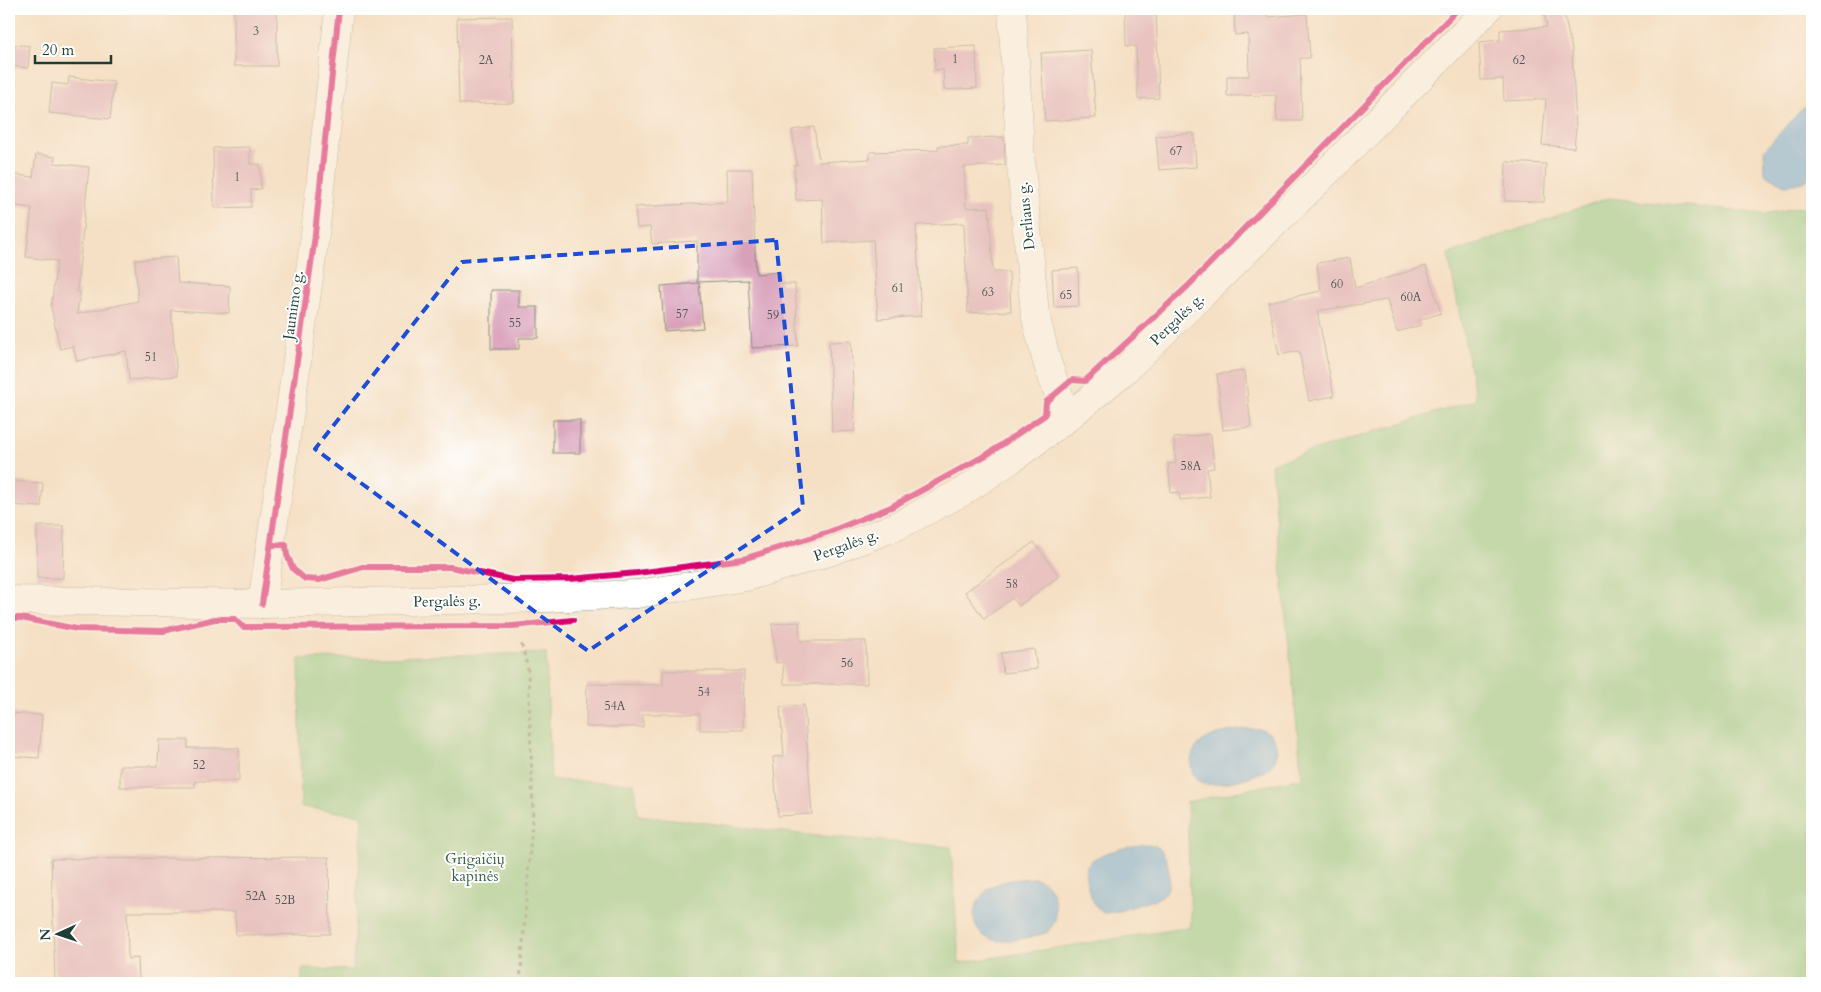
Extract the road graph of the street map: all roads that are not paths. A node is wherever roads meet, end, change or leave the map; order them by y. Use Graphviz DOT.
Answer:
graph roads {
  1 [pos="339,9"];
  2 [pos="1012,9"];
  3 [pos="1488,9"];
  4 [pos="1067,418"];
  5 [pos="9,600"];
  6 [pos="262,604"];
  1 -- 6 [label="main road, Jaunimo g."];
  2 -- 4 [label="main road, Derliaus g."];
  3 -- 4 [label="main road, Pergalės g."];
  4 -- 6 [label="main road, Pergalės g."];
  5 -- 6 [label="main road, Pergalės g."];
}
